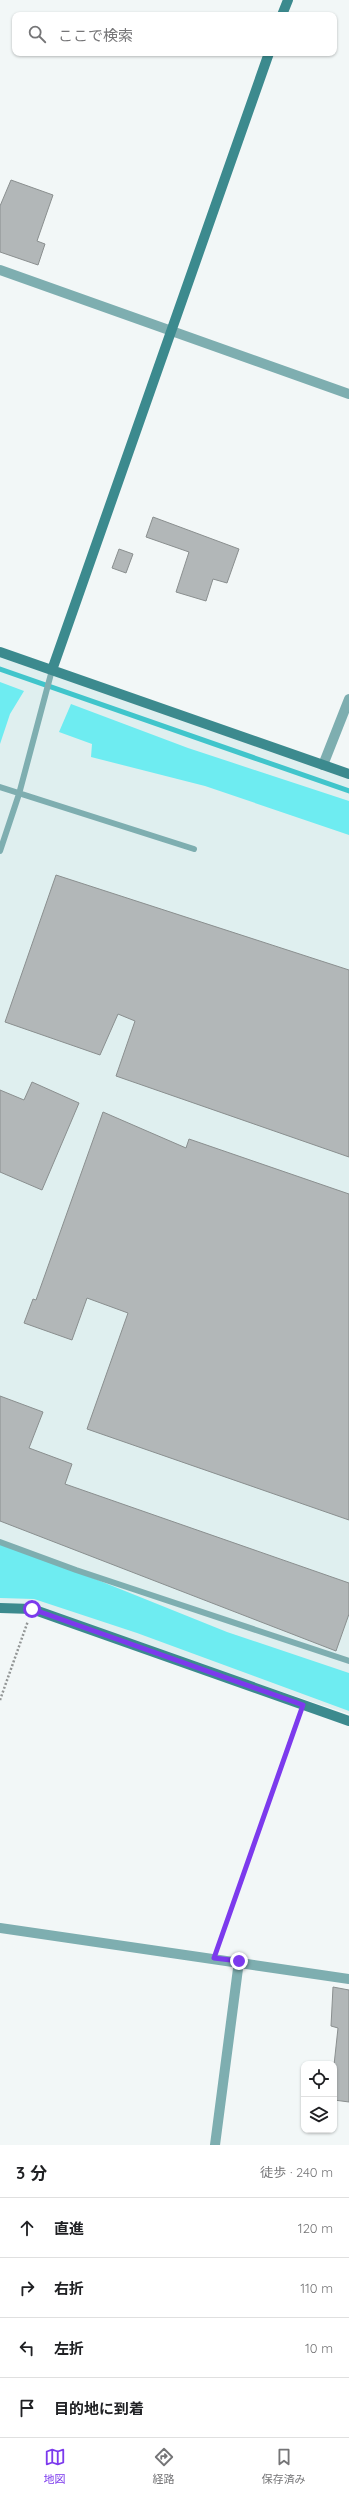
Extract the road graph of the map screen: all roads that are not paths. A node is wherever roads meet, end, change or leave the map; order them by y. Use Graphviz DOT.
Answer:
graph roads {
  1 [pos="288,0"];
  2 [pos="283,12"];
  3 [pos="268,56"];
  4 [pos="0,270"];
  5 [pos="171,332"];
  6 [pos="349,394"];
  7 [pos="0,652"];
  8 [pos="52,670"];
  9 [pos="349,699"];
  10 [pos="323,765"];
  11 [pos="349,774"];
  12 [pos="0,788"];
  13 [pos="19,794"];
  14 [pos="194,849"];
  15 [pos="0,851"];
  16 [pos="0,1542"];
  17 [pos="0,1608"];
  18 [pos="349,1661"];
  19 [pos="349,1721"];
  20 [pos="0,1928"];
  21 [pos="239,1961"];
  22 [pos="349,1979"];
  23 [pos="216,2145"];
  1 -- 2 [label="street"];
  3 -- 5 [label="street"];
  4 -- 5 [label="street"];
  5 -- 6 [label="street"];
  5 -- 8 [label="street"];
  7 -- 8 [label="street"];
  8 -- 10 [label="street"];
  8 -- 13 [label="lane"];
  9 -- 10 [label="street"];
  10 -- 11 [label="street"];
  12 -- 13 [label="lane"];
  13 -- 14 [label="lane"];
  13 -- 15 [label="lane"];
  16 -- 18 [label="lane"];
  17 -- 19 [label="street"];
  20 -- 21 [label="street"];
  21 -- 22 [label="street"];
  21 -- 23 [label="street"];
}
